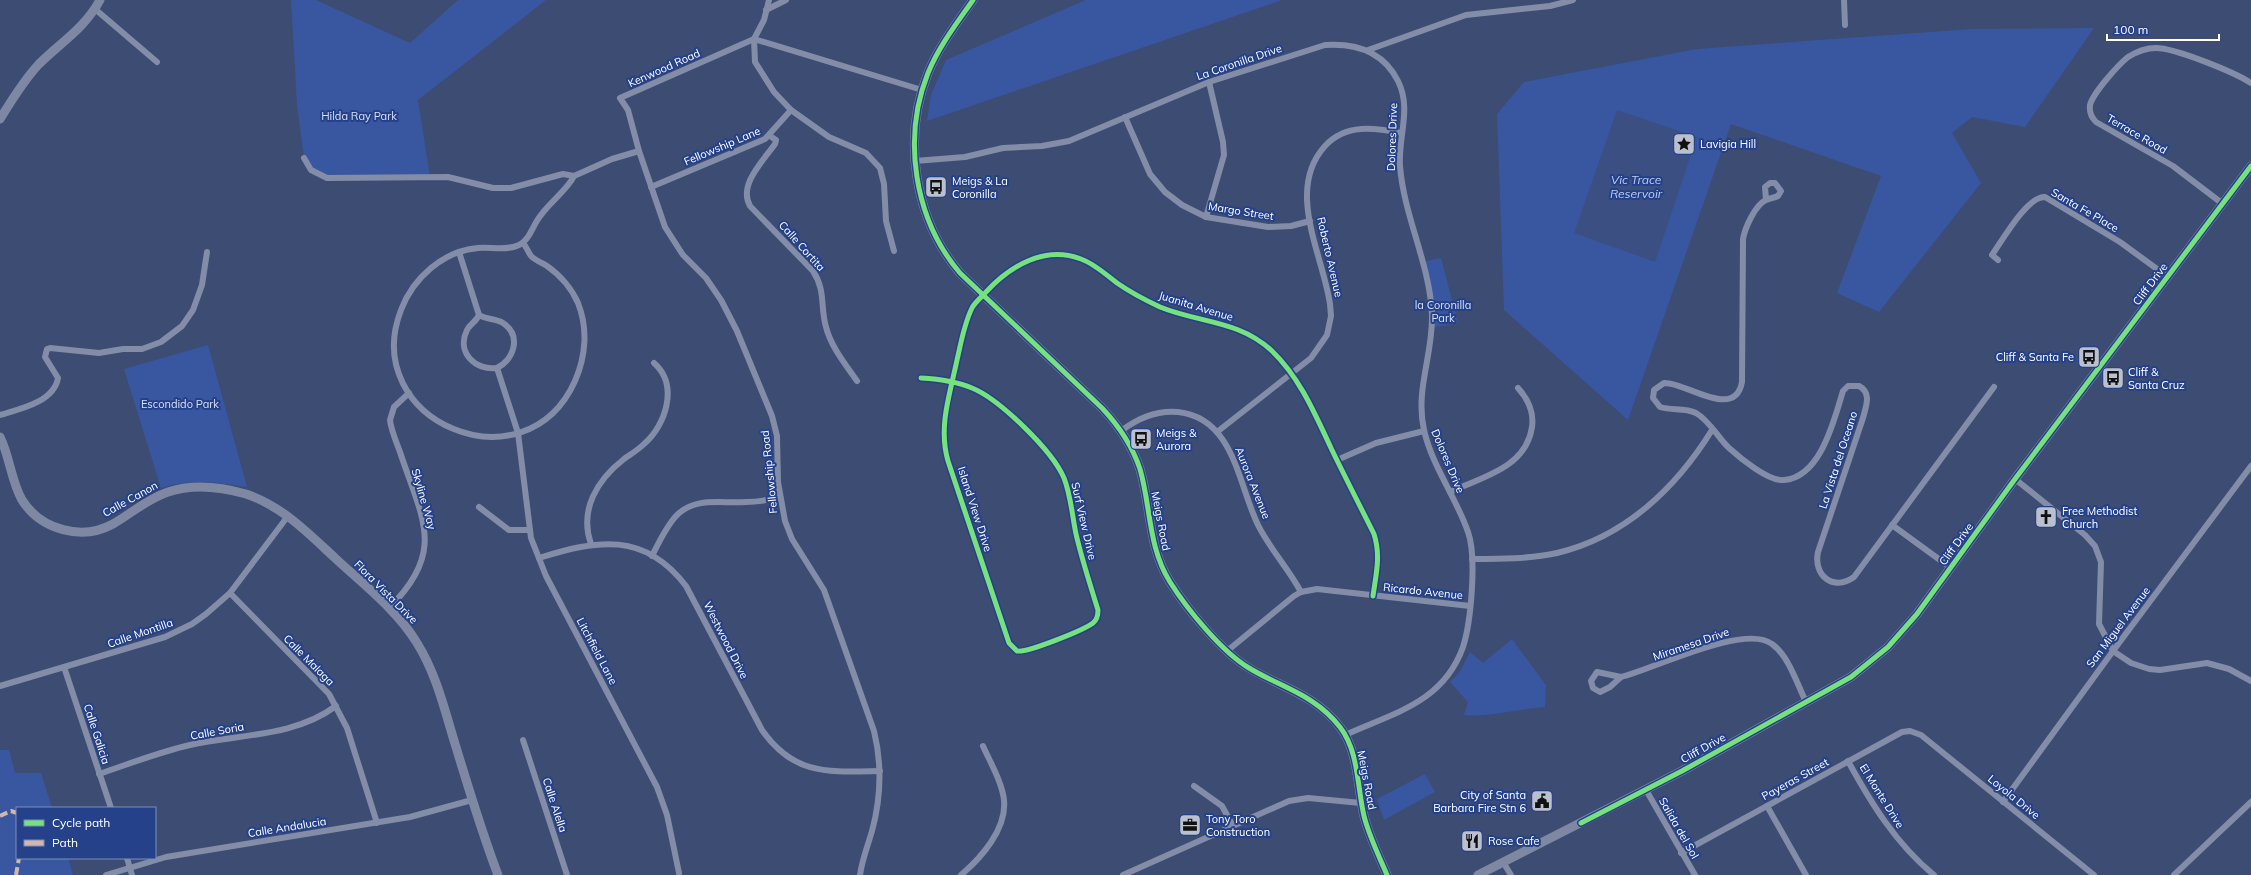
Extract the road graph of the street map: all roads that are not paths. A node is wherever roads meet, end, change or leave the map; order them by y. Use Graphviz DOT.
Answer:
graph roads {
  1 [pos="100,0"];
  2 [pos="769,0"];
  3 [pos="786,0"];
  4 [pos="973,0"];
  5 [pos="1573,0"];
  6 [pos="1844,0"];
  7 [pos="95,9"];
  8 [pos="766,10"];
  9 [pos="1845,25"];
  10 [pos="754,39"];
  11 [pos="1368,50"];
  12 [pos="157,62"];
  13 [pos="1209,82"];
  14 [pos="2251,83"];
  15 [pos="922,90"];
  16 [pos="791,110"];
  17 [pos="1125,117"];
  18 [pos="0,119"];
  19 [pos="1402,133"];
  20 [pos="770,136"];
  21 [pos="639,152"];
  22 [pos="304,158"];
  23 [pos="915,161"];
  24 [pos="2251,166"];
  25 [pos="574,176"];
  26 [pos="651,187"];
  27 [pos="1766,200"];
  28 [pos="2223,204"];
  29 [pos="1206,216"];
  30 [pos="1310,221"];
  31 [pos="524,242"];
  32 [pos="894,251"];
  33 [pos="207,252"];
  34 [pos="459,252"];
  35 [pos="1998,260"];
  36 [pos="2168,277"];
  37 [pos="982,296"];
  38 [pos="479,316"];
  39 [pos="654,363"];
  40 [pos="497,368"];
  41 [pos="1292,374"];
  42 [pos="921,378"];
  43 [pos="857,381"];
  44 [pos="952,382"];
  45 [pos="1994,387"];
  46 [pos="1518,388"];
  47 [pos="409,392"];
  48 [pos="0,415"];
  49 [pos="1712,430"];
  50 [pos="1122,431"];
  51 [pos="1424,431"];
  52 [pos="1217,432"];
  53 [pos="518,434"];
  54 [pos="0,437"];
  55 [pos="1337,460"];
  56 [pos="2251,466"];
  57 [pos="2016,479"];
  58 [pos="232,491"];
  59 [pos="1450,492"];
  60 [pos="780,497"];
  61 [pos="479,507"];
  62 [pos="288,516"];
  63 [pos="1892,525"];
  64 [pos="530,530"];
  65 [pos="591,544"];
  66 [pos="652,556"];
  67 [pos="539,558"];
  68 [pos="1472,559"];
  69 [pos="1951,568"];
  70 [pos="1301,592"];
  71 [pos="230,593"];
  72 [pos="1372,596"];
  73 [pos="1470,606"];
  74 [pos="389,608"];
  75 [pos="1089,626"];
  76 [pos="1227,651"];
  77 [pos="2113,651"];
  78 [pos="64,667"];
  79 [pos="1621,677"];
  80 [pos="2251,681"];
  81 [pos="0,686"];
  82 [pos="1806,702"];
  83 [pos="336,706"];
  84 [pos="1345,735"];
  85 [pos="1921,735"];
  86 [pos="523,740"];
  87 [pos="983,746"];
  88 [pos="1848,761"];
  89 [pos="880,771"];
  90 [pos="99,774"];
  91 [pos="1194,786"];
  92 [pos="1646,790"];
  93 [pos="472,800"];
  94 [pos="2003,802"];
  95 [pos="2251,802"];
  96 [pos="1361,803"];
  97 [pos="1767,806"];
  98 [pos="111,807"];
  99 [pos="377,823"];
  100 [pos="1233,826"];
  101 [pos="1681,853"];
  102 [pos="127,859"];
  103 [pos="1503,862"];
  104 [pos="130,867"];
  105 [pos="679,873"];
  106 [pos="106,875"];
  107 [pos="132,875"];
  108 [pos="498,875"];
  109 [pos="567,875"];
  110 [pos="860,875"];
  111 [pos="961,875"];
  112 [pos="1123,875"];
  113 [pos="1387,875"];
  114 [pos="1478,875"];
  115 [pos="1511,875"];
  116 [pos="1695,875"];
  117 [pos="1806,875"];
  118 [pos="1934,875"];
  119 [pos="2094,875"];
  120 [pos="2174,875"];
  1 -- 7 [label="main road"];
  2 -- 8 [label="street"];
  3 -- 8 [label="street"];
  4 -- 15 [label="main road, Meigs Road"];
  5 -- 11 [label="street"];
  6 -- 9 [label="street"];
  7 -- 12 [label="street"];
  7 -- 18 [label="main road"];
  8 -- 10 [label="street"];
  10 -- 15 [label="street"];
  10 -- 16 [label="street"];
  10 -- 21 [label="street, Kenwood Road"];
  11 -- 13 [label="street, La Coronilla Drive"];
  11 -- 19 [label="street, Dolores Drive"];
  13 -- 17 [label="street, La Coronilla Drive"];
  13 -- 29 [label="street"];
  14 -- 28 [label="street, Terrace Road"];
  15 -- 23 [label="main road, Meigs Road"];
  16 -- 20 [label="street, Fellowship Lane"];
  16 -- 32 [label="street"];
  17 -- 23 [label="street, La Coronilla Drive"];
  17 -- 29 [label="street, Margo Street"];
  19 -- 30 [label="street, Roberto Avenue"];
  19 -- 51 [label="street, Dolores Drive"];
  20 -- 26 [label="street, Fellowship Lane"];
  20 -- 43 [label="street, Calle Cortita"];
  21 -- 25 [label="street"];
  21 -- 26 [label="street, Fellowship Road"];
  22 -- 25 [label="street"];
  23 -- 37 [label="main road, Meigs Road"];
  24 -- 28 [label="main road, Cliff Drive"];
  25 -- 31 [label="street"];
  26 -- 60 [label="street, Fellowship Road"];
  27 -- 49 [label="street"];
  28 -- 36 [label="main road, Cliff Drive"];
  29 -- 30 [label="street, Margo Street"];
  30 -- 41 [label="street, Roberto Avenue"];
  31 -- 34 [label="street"];
  31 -- 53 [label="street"];
  33 -- 48 [label="street"];
  34 -- 38 [label="street"];
  34 -- 47 [label="street"];
  35 -- 36 [label="street, Santa Fe Place"];
  36 -- 57 [label="main road, Cliff Drive"];
  37 -- 41 [label="street, Juanita Avenue"];
  37 -- 44 [label="street, Island View Drive"];
  37 -- 50 [label="main road, Meigs Road"];
  38 -- 40 [label="street"];
  38 -- 40 [label="street"];
  39 -- 65 [label="street"];
  40 -- 53 [label="street, Litchfield Lane"];
  41 -- 52 [label="street, Roberto Avenue"];
  41 -- 55 [label="street, Juanita Avenue"];
  42 -- 44 [label="street, Surf View Drive"];
  44 -- 75 [label="street, Surf View Drive"];
  44 -- 75 [label="street, Island View Drive"];
  45 -- 63 [label="street, La Vista del Oceano"];
  46 -- 59 [label="street"];
  47 -- 53 [label="street"];
  47 -- 74 [label="street, Skyline Way"];
  49 -- 63 [label="street, La Vista del Oceano"];
  49 -- 68 [label="street"];
  50 -- 52 [label="street, Aurora Avenue"];
  50 -- 76 [label="main road, Meigs Road"];
  51 -- 55 [label="street"];
  51 -- 59 [label="street, Dolores Drive"];
  52 -- 70 [label="street, Aurora Avenue"];
  53 -- 64 [label="street, Litchfield Lane"];
  54 -- 58 [label="main road, Calle Canon"];
  55 -- 72 [label="street, Juanita Avenue"];
  56 -- 77 [label="street, San Miguel Avenue"];
  57 -- 69 [label="main road, Cliff Drive"];
  57 -- 77 [label="street"];
  58 -- 62 [label="main road, Flora Vista Drive"];
  59 -- 68 [label="street, Dolores Drive"];
  60 -- 66 [label="street"];
  60 -- 89 [label="street, Fellowship Road"];
  61 -- 64 [label="street"];
  62 -- 71 [label="street, Calle Montilla"];
  62 -- 74 [label="main road, Flora Vista Drive"];
  63 -- 69 [label="street"];
  64 -- 67 [label="street, Litchfield Lane"];
  65 -- 66 [label="street, Westwood Drive"];
  65 -- 67 [label="street, Westwood Drive"];
  66 -- 89 [label="street, Westwood Drive"];
  67 -- 105 [label="street, Litchfield Lane"];
  68 -- 73 [label="street, Dolores Drive"];
  69 -- 82 [label="main road, Cliff Drive"];
  70 -- 72 [label="street, Ricardo Avenue"];
  70 -- 76 [label="street"];
  71 -- 78 [label="street, Calle Montilla"];
  71 -- 83 [label="street, Calle Malaga"];
  72 -- 73 [label="street, Ricardo Avenue"];
  73 -- 84 [label="street, Dolores Drive"];
  74 -- 93 [label="main road, Flora Vista Drive"];
  76 -- 84 [label="main road, Meigs Road"];
  77 -- 80 [label="street"];
  77 -- 94 [label="street, San Miguel Avenue"];
  78 -- 81 [label="street, Calle Montilla"];
  78 -- 90 [label="street, Calle Galicia"];
  79 -- 79 [label="street, Miramesa Drive"];
  79 -- 82 [label="street, Miramesa Drive"];
  82 -- 92 [label="main road, Cliff Drive"];
  83 -- 90 [label="street, Calle Soria"];
  83 -- 99 [label="street, Calle Malaga"];
  84 -- 96 [label="main road, Meigs Road"];
  85 -- 88 [label="street, Payeras Street"];
  85 -- 94 [label="street, Loyola Drive"];
  86 -- 109 [label="street, Calle Alella"];
  87 -- 111 [label="street"];
  88 -- 97 [label="street, Payeras Street"];
  88 -- 118 [label="street, El Monte Drive"];
  89 -- 110 [label="street, Fellowship Road"];
  90 -- 98 [label="street, Calle Galicia"];
  91 -- 100 [label="street"];
  92 -- 101 [label="street, Salida del Sol"];
  92 -- 103 [label="main road, Cliff Drive"];
  93 -- 99 [label="street, Calle Andalucia"];
  93 -- 108 [label="main road, Flora Vista Drive"];
  94 -- 119 [label="street, Loyola Drive"];
  95 -- 120 [label="street"];
  96 -- 100 [label="street"];
  96 -- 113 [label="main road, Meigs Road"];
  97 -- 101 [label="street, Payeras Street"];
  97 -- 117 [label="street"];
  99 -- 104 [label="street, Calle Andalucia"];
  100 -- 112 [label="street"];
  101 -- 116 [label="street, Salida del Sol"];
  102 -- 104 [label="street"];
  103 -- 114 [label="main road, Cliff Drive"];
  103 -- 115 [label="street"];
  104 -- 106 [label="street, Calle Andalucia"];
  104 -- 107 [label="street"];
}
